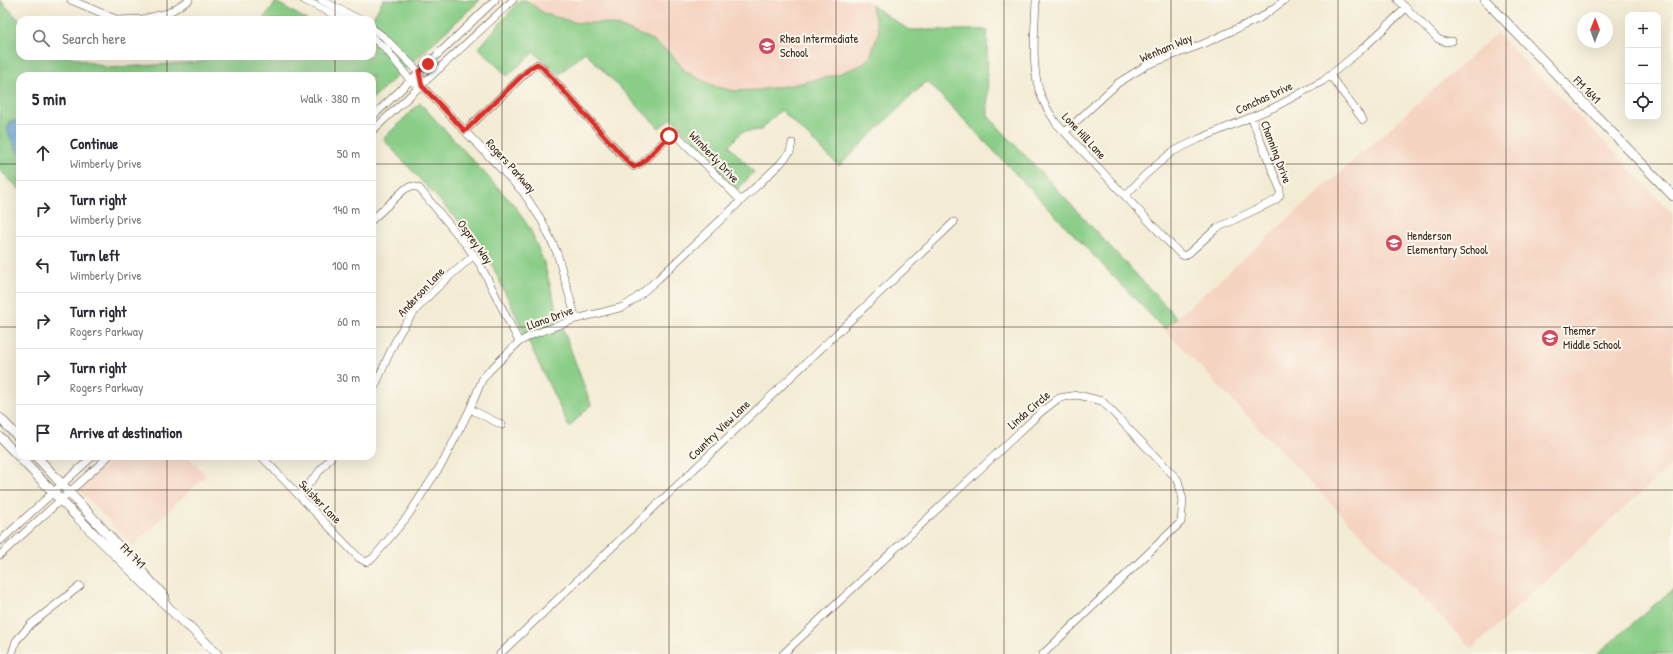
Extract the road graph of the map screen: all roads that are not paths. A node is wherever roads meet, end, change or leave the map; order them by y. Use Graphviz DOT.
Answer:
graph roads {
  1 [pos="71,0"];
  2 [pos="189,0"];
  3 [pos="304,0"];
  4 [pos="322,0"];
  5 [pos="495,0"];
  6 [pos="513,0"];
  7 [pos="1036,0"];
  8 [pos="1285,0"];
  9 [pos="1398,0"];
  10 [pos="1485,0"];
  11 [pos="1406,8"];
  12 [pos="109,16"];
  13 [pos="156,16"];
  14 [pos="337,16"];
  15 [pos="353,16"];
  16 [pos="376,31"];
  17 [pos="376,40"];
  18 [pos="1452,41"];
  19 [pos="419,72"];
  20 [pos="1330,75"];
  21 [pos="410,80"];
  22 [pos="422,86"];
  23 [pos="376,113"];
  24 [pos="1251,117"];
  25 [pos="1363,120"];
  26 [pos="376,127"];
  27 [pos="465,131"];
  28 [pos="1065,132"];
  29 [pos="792,143"];
  30 [pos="1125,196"];
  31 [pos="1673,196"];
  32 [pos="740,201"];
  33 [pos="376,216"];
  34 [pos="954,222"];
  35 [pos="474,255"];
  36 [pos="1184,256"];
  37 [pos="576,320"];
  38 [pos="519,342"];
  39 [pos="376,383"];
  40 [pos="470,409"];
  41 [pos="0,418"];
  42 [pos="502,425"];
  43 [pos="16,436"];
  44 [pos="0,437"];
  45 [pos="16,454"];
  46 [pos="22,460"];
  47 [pos="40,460"];
  48 [pos="89,460"];
  49 [pos="105,460"];
  50 [pos="264,460"];
  51 [pos="329,460"];
  52 [pos="62,485"];
  53 [pos="54,493"];
  54 [pos="70,493"];
  55 [pos="299,496"];
  56 [pos="61,501"];
  57 [pos="0,541"];
  58 [pos="0,555"];
  59 [pos="366,562"];
  60 [pos="80,586"];
  61 [pos="190,627"];
  62 [pos="12,654"];
  63 [pos="217,654"];
  64 [pos="500,654"];
  65 [pos="783,654"];
  66 [pos="1043,654"];
  1 -- 12 [label="street"];
  2 -- 13 [label="street"];
  3 -- 14 [label="street"];
  4 -- 15 [label="street"];
  5 -- 19 [label="street"];
  6 -- 22 [label="street"];
  7 -- 28 [label="street, Lone Hill Lane"];
  8 -- 28 [label="street, Wenham Way"];
  9 -- 11 [label="street"];
  10 -- 31 [label="main road, FM 1641 / FM 1641"];
  11 -- 18 [label="street"];
  11 -- 20 [label="street, Conchas Drive"];
  16 -- 19 [label="street"];
  17 -- 21 [label="street, Rogers Parkway"];
  19 -- 21 [label="street"];
  19 -- 22 [label="street"];
  20 -- 24 [label="street, Conchas Drive"];
  20 -- 25 [label="street"];
  21 -- 22 [label="street, Rogers Parkway"];
  21 -- 23 [label="street"];
  22 -- 26 [label="street"];
  22 -- 27 [label="street, Rogers Parkway"];
  24 -- 30 [label="street, Conchas Drive"];
  24 -- 36 [label="street, Channing Drive"];
  27 -- 32 [label="street, Wimberly Drive"];
  27 -- 37 [label="street, Rogers Parkway"];
  28 -- 30 [label="street, Lone Hill Lane"];
  29 -- 32 [label="street, Llano Drive"];
  30 -- 36 [label="street, Lone Hill Lane"];
  32 -- 37 [label="street, Llano Drive"];
  33 -- 35 [label="street, Osprey Way"];
  34 -- 64 [label="street, Country View Lane"];
  35 -- 38 [label="street, Osprey Way"];
  35 -- 39 [label="street, Anderson Lane"];
  37 -- 38 [label="street, Llano Drive"];
  38 -- 40 [label="street, Llano Drive"];
  40 -- 42 [label="street"];
  40 -- 59 [label="street, Llano Drive"];
  41 -- 43 [label="main road"];
  44 -- 45 [label="main road, FM 741"];
  46 -- 53 [label="main road, FM 741"];
  47 -- 52 [label="main road, FM 741"];
  48 -- 52 [label="street"];
  49 -- 54 [label="street"];
  50 -- 55 [label="street, Swisher Lane"];
  51 -- 55 [label="street"];
  52 -- 53 [label="street"];
  52 -- 54 [label="main road, FM 741"];
  53 -- 56 [label="main road, FM 741"];
  53 -- 57 [label="street"];
  54 -- 56 [label="street"];
  54 -- 61 [label="main road, FM 741 / FM 741"];
  55 -- 59 [label="street, Swisher Lane"];
  56 -- 58 [label="street"];
  56 -- 61 [label="main road, FM 741 / FM 741"];
  60 -- 62 [label="street"];
  61 -- 63 [label="main road, FM 741 / FM 741"];
  65 -- 66 [label="street, Linda Circle"];
}
